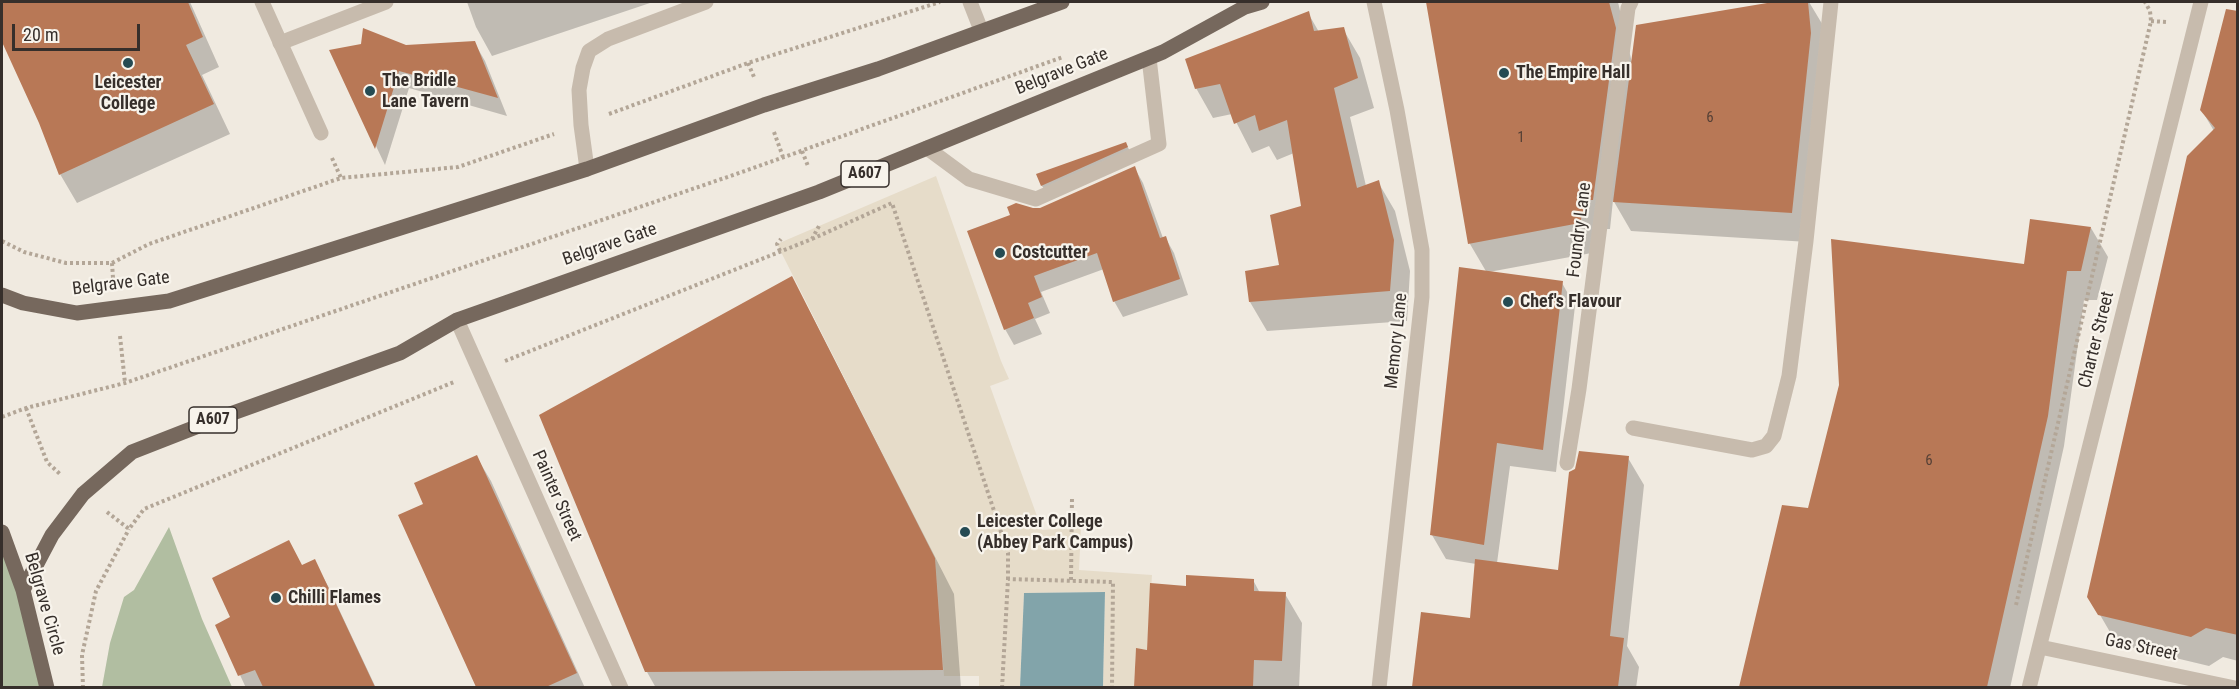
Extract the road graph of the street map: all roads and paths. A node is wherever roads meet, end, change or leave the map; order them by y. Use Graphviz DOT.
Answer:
graph roads {
  1 [pos="262,2"];
  2 [pos="386,2"];
  3 [pos="706,2"];
  4 [pos="940,2"];
  5 [pos="970,2"];
  6 [pos="1062,2"];
  7 [pos="1262,2"];
  8 [pos="1374,2"];
  9 [pos="1631,2"];
  10 [pos="1831,2"];
  11 [pos="2145,2"];
  12 [pos="2200,2"];
  13 [pos="981,30"];
  14 [pos="280,43"];
  15 [pos="1066,56"];
  16 [pos="1149,58"];
  17 [pos="581,125"];
  18 [pos="321,133"];
  19 [pos="927,148"];
  20 [pos="587,169"];
  21 [pos="819,226"];
  22 [pos="812,238"];
  23 [pos="2,242"];
  24 [pos="2,295"];
  25 [pos="457,320"];
  26 [pos="479,371"];
  27 [pos="26,408"];
  28 [pos="2,417"];
  29 [pos="1633,428"];
  30 [pos="1567,463"];
  31 [pos="83,494"];
  32 [pos="1072,497"];
  33 [pos="129,529"];
  34 [pos="2,532"];
  35 [pos="1008,579"];
  36 [pos="1071,580"];
  37 [pos="23,590"];
  38 [pos="2016,607"];
  39 [pos="2040,647"];
  40 [pos="47,687"];
  41 [pos="83,687"];
  42 [pos="621,687"];
  43 [pos="1002,687"];
  44 [pos="1112,687"];
  45 [pos="1379,687"];
  46 [pos="2028,687"];
  47 [pos="2233,687"];
  1 -- 14 [label="street"];
  2 -- 14 [label="street"];
  3 -- 17 [label="street"];
  4 -- 17 [label="path"];
  5 -- 13 [label="street"];
  6 -- 13 [label="main road, Belgrave Gate"];
  7 -- 16 [label="main road, Belgrave Gate / A607"];
  8 -- 45 [label="street, Memory Lane"];
  9 -- 30 [label="street, Foundry Lane"];
  10 -- 29 [label="street"];
  11 -- 38 [label="path"];
  12 -- 39 [label="street, Charter Street"];
  13 -- 20 [label="main road, Belgrave Gate"];
  14 -- 18 [label="street"];
  15 -- 27 [label="path"];
  16 -- 19 [label="main road, Belgrave Gate / A607"];
  16 -- 19 [label="street"];
  17 -- 20 [label="street"];
  17 -- 23 [label="path"];
  19 -- 25 [label="main road, Belgrave Gate / A607"];
  20 -- 24 [label="main road, Belgrave Gate"];
  21 -- 22 [label="path"];
  22 -- 26 [label="path"];
  22 -- 35 [label="path"];
  25 -- 26 [label="street, Painter Street"];
  25 -- 31 [label="main road, Belgrave Gate / A607"];
  26 -- 33 [label="path"];
  26 -- 42 [label="street, Painter Street"];
  27 -- 28 [label="path"];
  27 -- 31 [label="path"];
  31 -- 33 [label="path"];
  31 -- 37 [label="main road, Belgrave Gate / A607"];
  32 -- 36 [label="path"];
  33 -- 41 [label="path"];
  34 -- 37 [label="main road, Belgrave Circle"];
  35 -- 36 [label="path"];
  35 -- 43 [label="path"];
  36 -- 44 [label="path"];
  37 -- 40 [label="main road, Belgrave Circle"];
  39 -- 46 [label="street, Charter Street"];
  39 -- 47 [label="street, Gas Street"];
}
